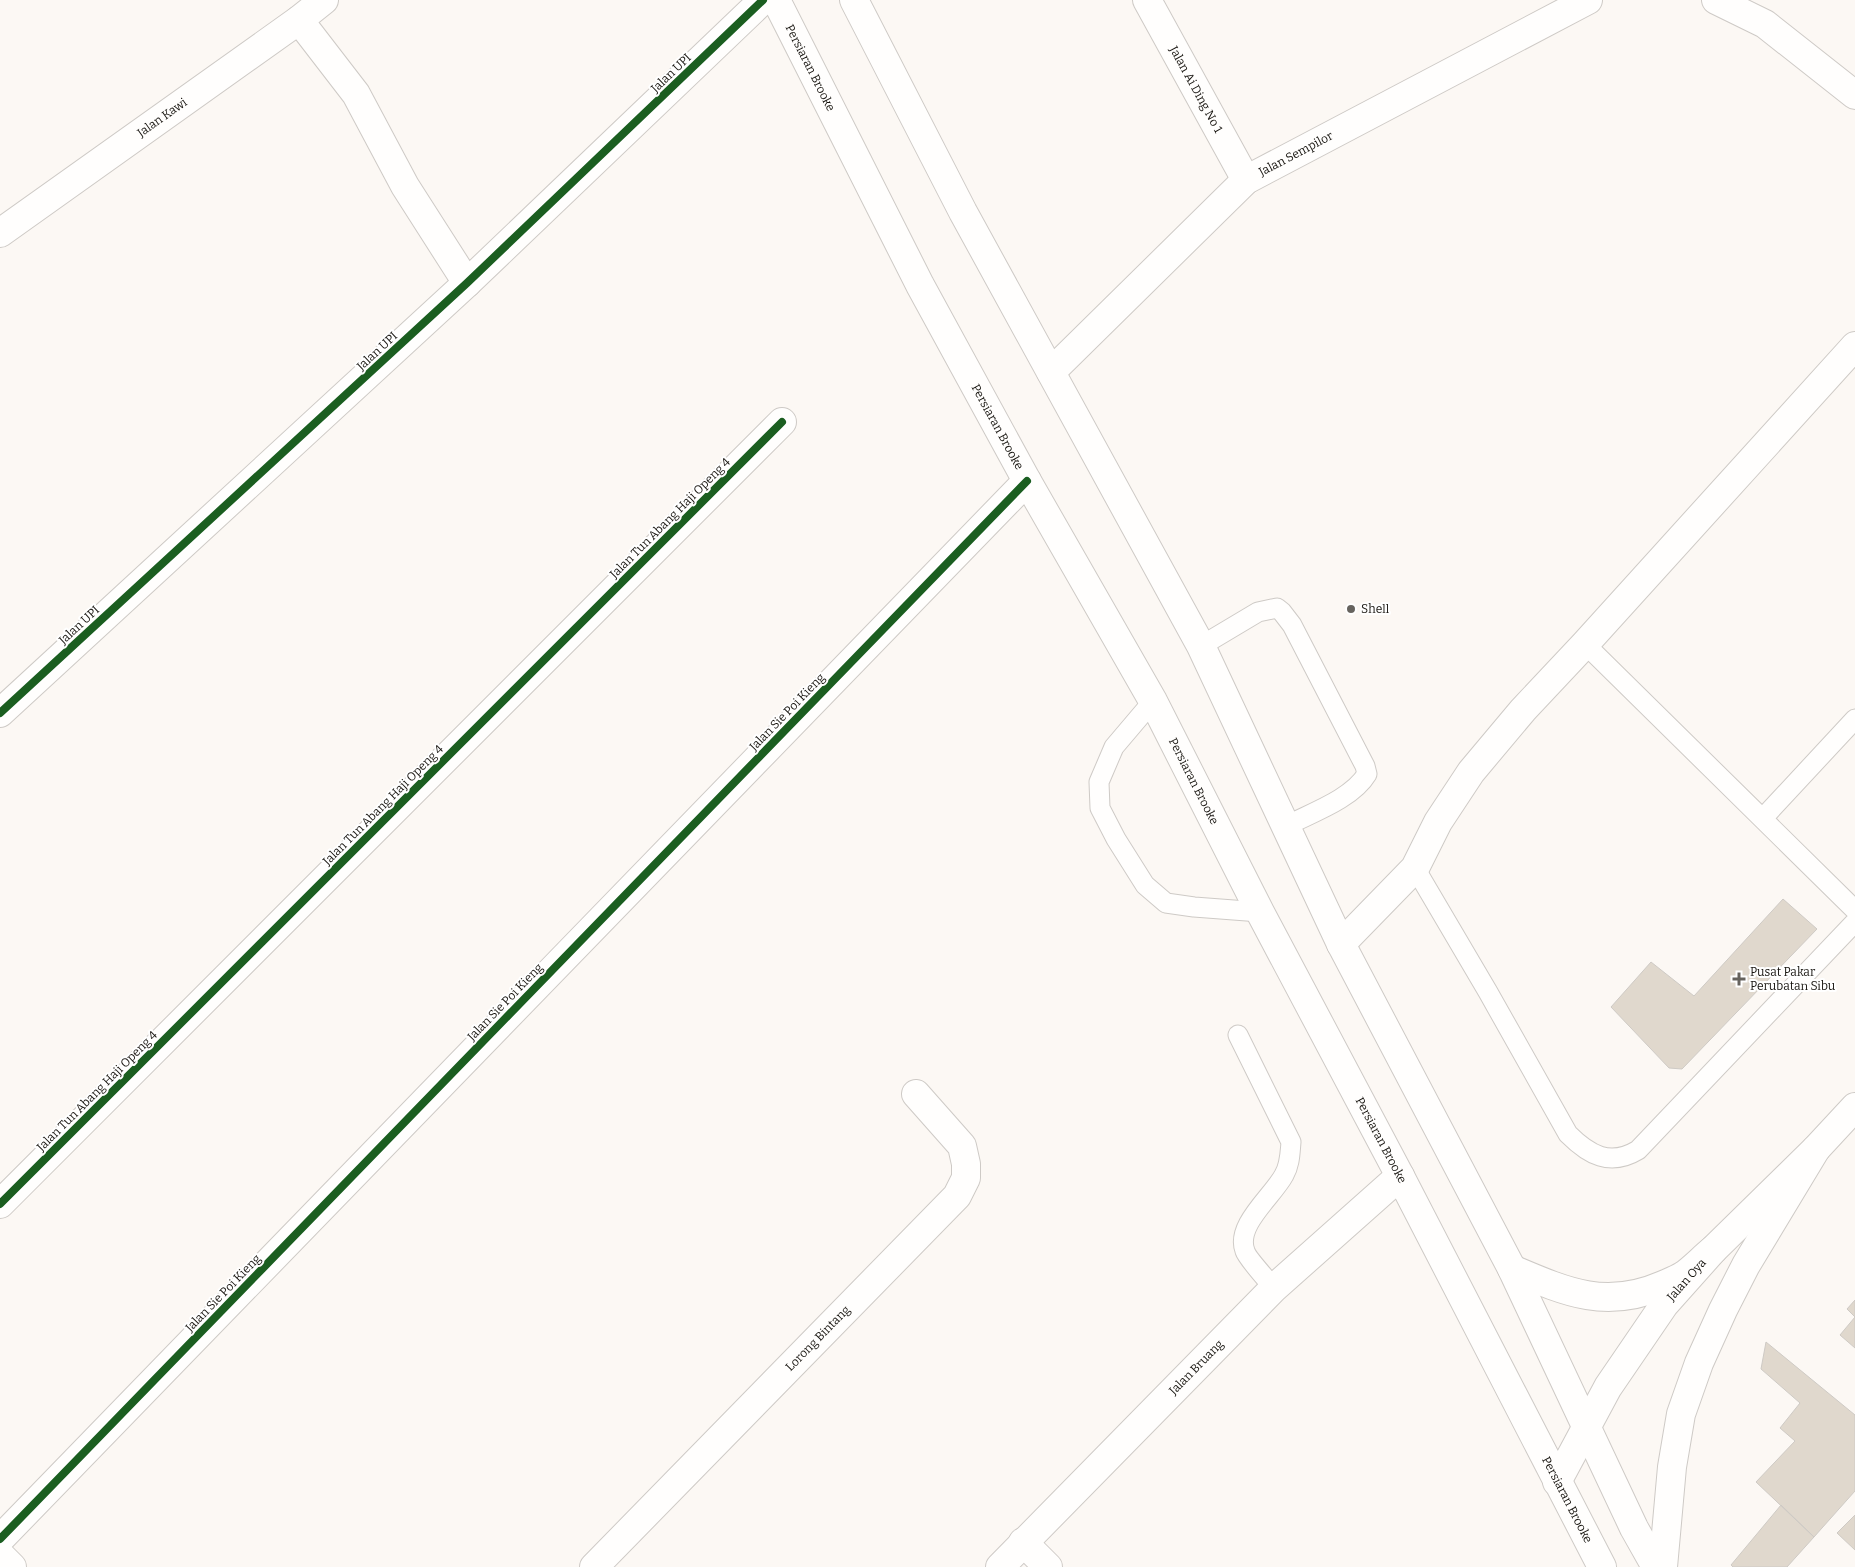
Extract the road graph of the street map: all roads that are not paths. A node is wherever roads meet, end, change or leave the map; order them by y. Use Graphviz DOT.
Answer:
graph roads {
  1 [pos="324,0"];
  2 [pos="763,0"];
  3 [pos="776,0"];
  4 [pos="854,0"];
  5 [pos="1147,0"];
  6 [pos="1588,0"];
  7 [pos="1716,0"];
  8 [pos="299,20"];
  9 [pos="1855,95"];
  10 [pos="1246,180"];
  11 [pos="0,234"];
  12 [pos="467,283"];
  13 [pos="1855,346"];
  14 [pos="1051,372"];
  15 [pos="782,422"];
  16 [pos="1027,481"];
  17 [pos="1585,644"];
  18 [pos="1201,646"];
  19 [pos="1153,701"];
  20 [pos="0,712"];
  21 [pos="1855,719"];
  22 [pos="1763,818"];
  23 [pos="1286,826"];
  24 [pos="1415,868"];
  25 [pos="1855,910"];
  26 [pos="1260,912"];
  27 [pos="1855,922"];
  28 [pos="1341,944"];
  29 [pos="1238,1035"];
  30 [pos="916,1094"];
  31 [pos="1855,1107"];
  32 [pos="1816,1149"];
  33 [pos="1400,1176"];
  34 [pos="0,1204"];
  35 [pos="1713,1250"];
  36 [pos="1512,1270"];
  37 [pos="1274,1288"];
  38 [pos="1587,1427"];
  39 [pos="1557,1482"];
  40 [pos="0,1539"];
  41 [pos="1023,1542"];
  42 [pos="0,1555"];
  43 [pos="12,1567"];
  44 [pos="594,1567"];
  45 [pos="1000,1567"];
  46 [pos="1048,1567"];
  47 [pos="1602,1567"];
  48 [pos="1656,1567"];
  49 [pos="1663,1567"];
  1 -- 8 [label="street, Jalan Kawi"];
  2 -- 12 [label="street, Jalan UPI"];
  3 -- 16 [label="street, Persiaran Brooke"];
  4 -- 14 [label="street"];
  5 -- 10 [label="street, Jalan Ai Ding No 1"];
  6 -- 10 [label="street, Jalan Sempilor"];
  7 -- 9 [label="street"];
  8 -- 11 [label="street, Jalan Kawi"];
  8 -- 12 [label="street"];
  10 -- 14 [label="street, Jalan Sempilor"];
  12 -- 20 [label="street, Jalan UPI"];
  13 -- 17 [label="street"];
  14 -- 18 [label="street"];
  15 -- 34 [label="street, Jalan Tun Abang Haji Openg 4"];
  16 -- 19 [label="street, Persiaran Brooke"];
  16 -- 40 [label="street, Jalan Sie Poi Kieng"];
  17 -- 22 [label="lane"];
  17 -- 24 [label="street"];
  18 -- 23 [label="street"];
  18 -- 23 [label="lane"];
  19 -- 26 [label="street, Persiaran Brooke"];
  19 -- 26 [label="lane"];
  21 -- 22 [label="lane"];
  22 -- 25 [label="lane"];
  23 -- 28 [label="street"];
  24 -- 27 [label="lane"];
  24 -- 28 [label="street"];
  26 -- 33 [label="street, Persiaran Brooke"];
  28 -- 36 [label="street"];
  29 -- 37 [label="lane"];
  30 -- 44 [label="street, Lorong Bintang"];
  31 -- 32 [label="street, Jalan Oya"];
  32 -- 35 [label="street, Jalan Oya"];
  32 -- 49 [label="street"];
  33 -- 37 [label="street, Jalan Bruang"];
  33 -- 39 [label="street, Persiaran Brooke"];
  35 -- 36 [label="street"];
  35 -- 38 [label="street, Jalan Oya"];
  36 -- 38 [label="street"];
  37 -- 41 [label="street, Jalan Bruang"];
  38 -- 39 [label="street, Jalan Oya"];
  38 -- 48 [label="street"];
  39 -- 47 [label="street, Persiaran Brooke"];
  41 -- 45 [label="street, Jalan Bruang"];
  41 -- 46 [label="street"];
  42 -- 43 [label="street"];
}
